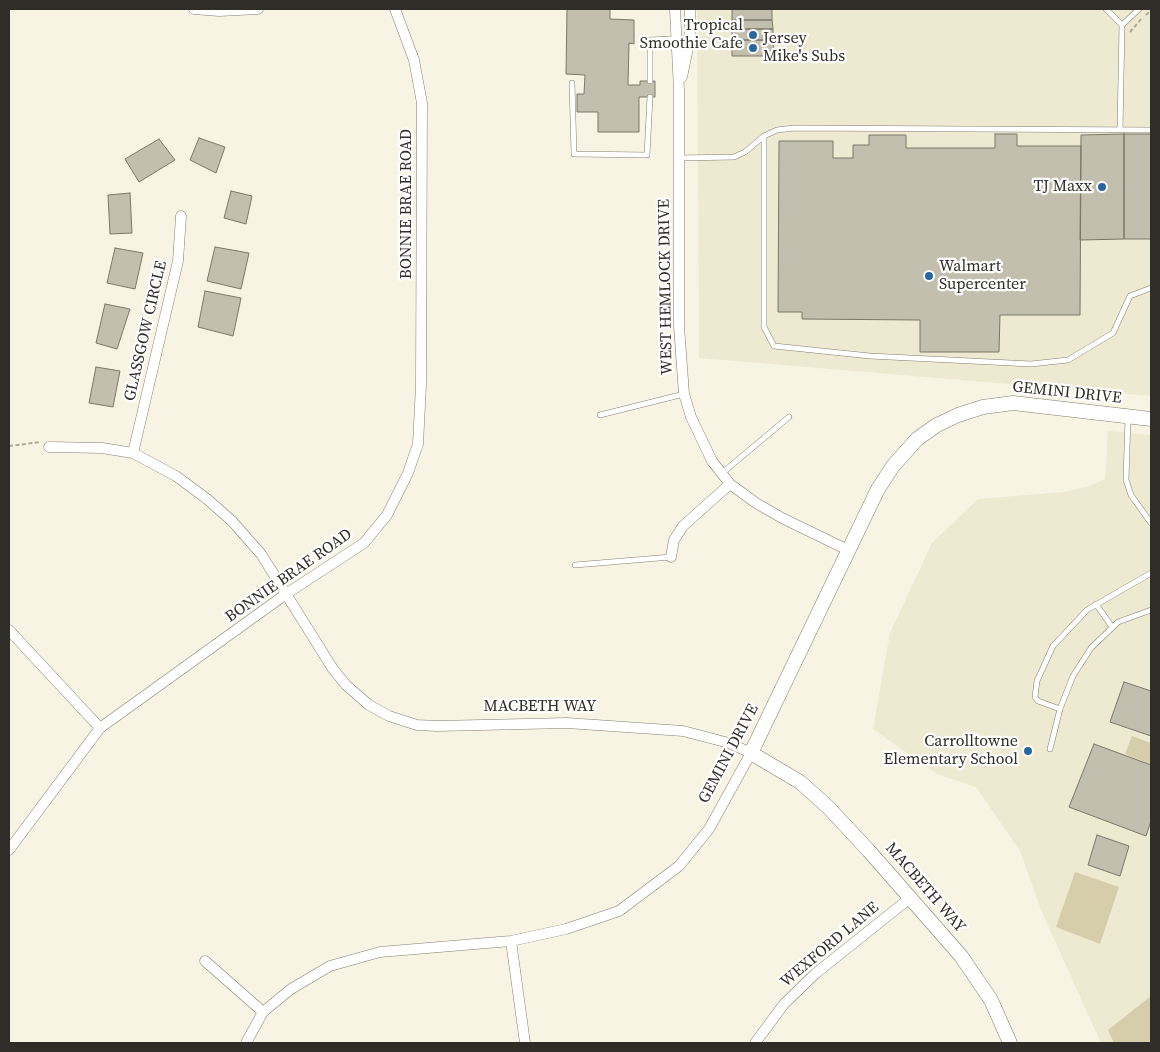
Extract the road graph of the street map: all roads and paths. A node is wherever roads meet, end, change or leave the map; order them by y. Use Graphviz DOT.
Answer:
graph roads {
  1 [pos="194,9"];
  2 [pos="258,9"];
  3 [pos="395,9"];
  4 [pos="675,9"];
  5 [pos="690,9"];
  6 [pos="1106,9"];
  7 [pos="1139,9"];
  8 [pos="1122,25"];
  9 [pos="690,38"];
  10 [pos="675,40"];
  11 [pos="650,81"];
  12 [pos="572,83"];
  13 [pos="679,90"];
  14 [pos="650,97"];
  15 [pos="1120,130"];
  16 [pos="1151,130"];
  17 [pos="764,136"];
  18 [pos="680,158"];
  19 [pos="181,216"];
  20 [pos="1151,288"];
  21 [pos="684,394"];
  22 [pos="600,415"];
  23 [pos="1128,417"];
  24 [pos="789,418"];
  25 [pos="1151,419"];
  26 [pos="9,446"];
  27 [pos="50,447"];
  28 [pos="133,453"];
  29 [pos="720,474"];
  30 [pos="730,484"];
  31 [pos="1151,523"];
  32 [pos="850,551"];
  33 [pos="671,557"];
  34 [pos="575,565"];
  35 [pos="1151,573"];
  36 [pos="286,594"];
  37 [pos="1096,604"];
  38 [pos="1151,610"];
  39 [pos="1112,627"];
  40 [pos="9,630"];
  41 [pos="1060,709"];
  42 [pos="100,728"];
  43 [pos="1050,749"];
  44 [pos="751,753"];
  45 [pos="9,850"];
  46 [pos="910,898"];
  47 [pos="511,941"];
  48 [pos="205,960"];
  49 [pos="263,1012"];
  50 [pos="246,1043"];
  51 [pos="525,1043"];
  52 [pos="755,1043"];
  53 [pos="1010,1043"];
  1 -- 2 [label="street"];
  3 -- 36 [label="street, BONNIE BRAE ROAD"];
  4 -- 10 [label="street, WEST HEMLOCK DRIVE"];
  5 -- 9 [label="street, WEST HEMLOCK DRIVE"];
  6 -- 8 [label="lane"];
  7 -- 8 [label="lane"];
  8 -- 15 [label="lane"];
  9 -- 10 [label="lane"];
  9 -- 13 [label="street, WEST HEMLOCK DRIVE"];
  10 -- 11 [label="lane"];
  10 -- 13 [label="street, WEST HEMLOCK DRIVE"];
  12 -- 14 [label="lane"];
  13 -- 18 [label="street, WEST HEMLOCK DRIVE"];
  15 -- 16 [label="lane"];
  15 -- 17 [label="lane"];
  17 -- 18 [label="lane"];
  17 -- 20 [label="lane"];
  18 -- 21 [label="street, WEST HEMLOCK DRIVE"];
  19 -- 28 [label="street, GLASSGOW CIRCLE"];
  21 -- 22 [label="lane"];
  21 -- 29 [label="street, WEST HEMLOCK DRIVE"];
  23 -- 25 [label="street, GEMINI DRIVE"];
  23 -- 31 [label="lane"];
  23 -- 32 [label="street, GEMINI DRIVE"];
  24 -- 29 [label="lane"];
  26 -- 27 [label="path"];
  27 -- 28 [label="street, MACBETH WAY"];
  28 -- 36 [label="street, MACBETH WAY"];
  29 -- 30 [label="street, WEST HEMLOCK DRIVE"];
  30 -- 32 [label="street, WEST HEMLOCK DRIVE"];
  30 -- 33 [label="street"];
  32 -- 44 [label="street, GEMINI DRIVE"];
  33 -- 34 [label="lane"];
  35 -- 37 [label="lane"];
  36 -- 42 [label="street, BONNIE BRAE ROAD"];
  36 -- 44 [label="street, MACBETH WAY"];
  37 -- 39 [label="lane"];
  37 -- 41 [label="lane"];
  38 -- 39 [label="lane"];
  39 -- 41 [label="lane"];
  40 -- 42 [label="street"];
  41 -- 43 [label="lane"];
  42 -- 45 [label="street, BONNIE BRAE ROAD"];
  44 -- 46 [label="street, MACBETH WAY"];
  44 -- 47 [label="street, GEMINI DRIVE"];
  46 -- 52 [label="street, WEXFORD LANE"];
  46 -- 53 [label="street, MACBETH WAY"];
  47 -- 49 [label="street, GEMINI DRIVE"];
  47 -- 51 [label="street"];
  48 -- 49 [label="street"];
  49 -- 50 [label="street, GEMINI DRIVE"];
}
